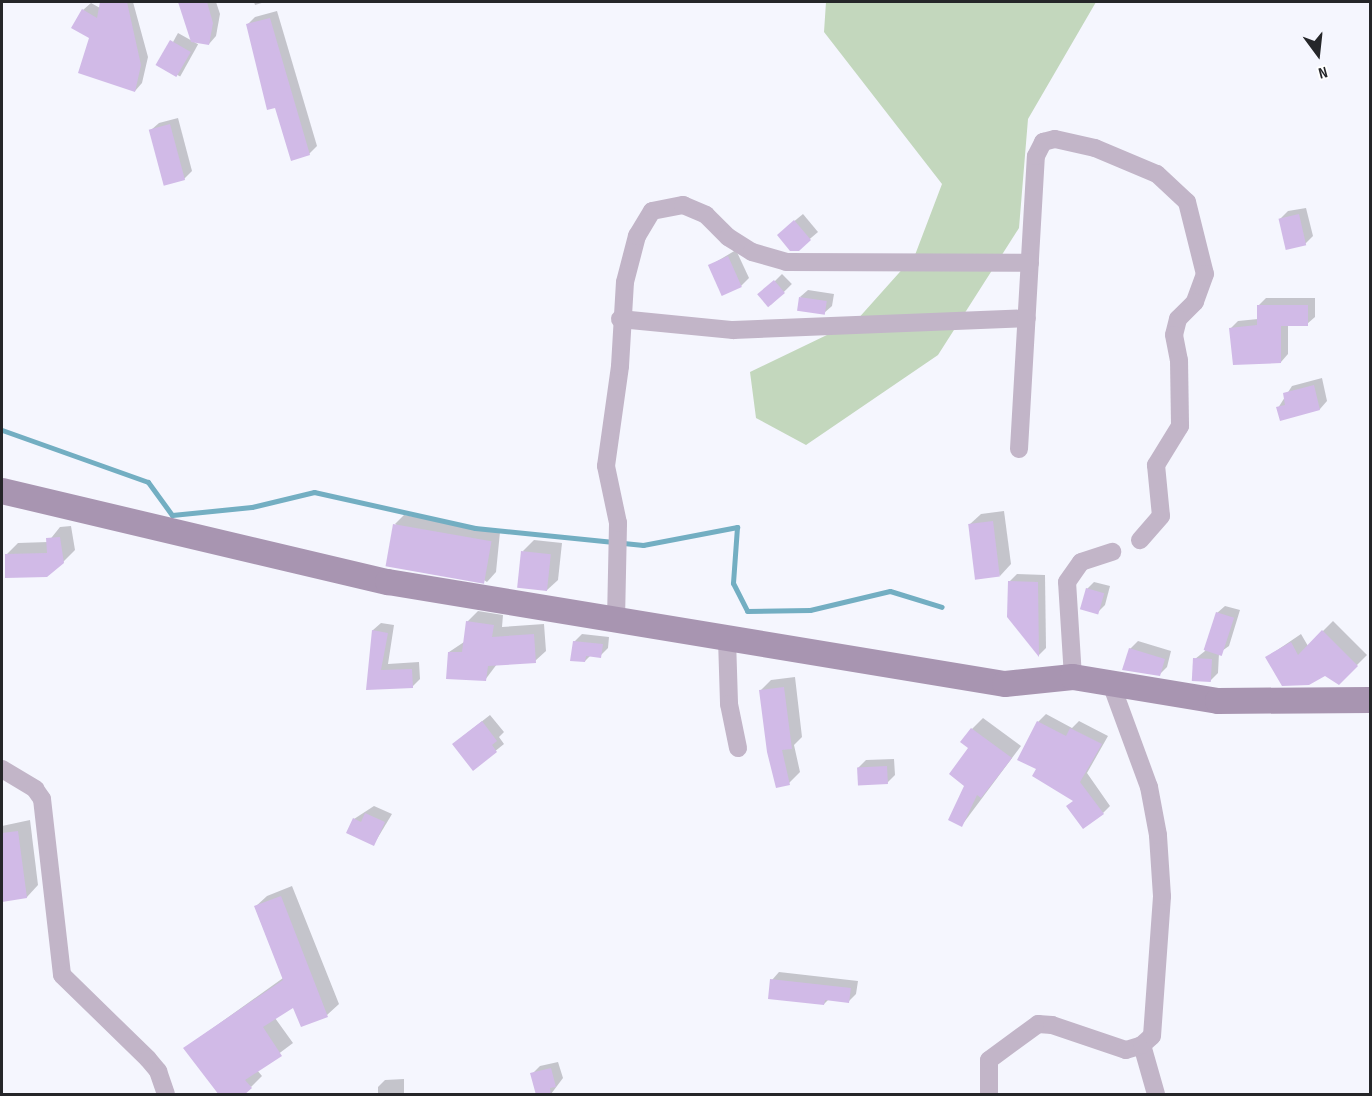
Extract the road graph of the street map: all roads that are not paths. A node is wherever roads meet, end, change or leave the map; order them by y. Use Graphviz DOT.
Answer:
graph roads {
  1 [pos="1030,264"];
  2 [pos="1027,318"];
  3 [pos="620,319"];
  4 [pos="1019,449"];
  5 [pos="2,491"];
  6 [pos="1140,540"];
  7 [pos="1112,552"];
  8 [pos="616,620"];
  9 [pos="727,639"];
  10 [pos="1073,677"];
  11 [pos="1110,681"];
  12 [pos="1371,699"];
  13 [pos="738,748"];
  14 [pos="2,769"];
  15 [pos="1142,1046"];
  16 [pos="166,1095"];
  17 [pos="989,1095"];
  18 [pos="1156,1095"];
  1 -- 2 [label="street"];
  1 -- 3 [label="street"];
  1 -- 6 [label="street"];
  2 -- 3 [label="street"];
  2 -- 4 [label="street"];
  3 -- 8 [label="street"];
  5 -- 8 [label="street"];
  7 -- 10 [label="street"];
  8 -- 9 [label="street"];
  9 -- 10 [label="street"];
  9 -- 13 [label="street"];
  10 -- 11 [label="street"];
  11 -- 12 [label="street"];
  11 -- 15 [label="street"];
  14 -- 16 [label="street"];
  15 -- 17 [label="street"];
  15 -- 18 [label="street"];
}
